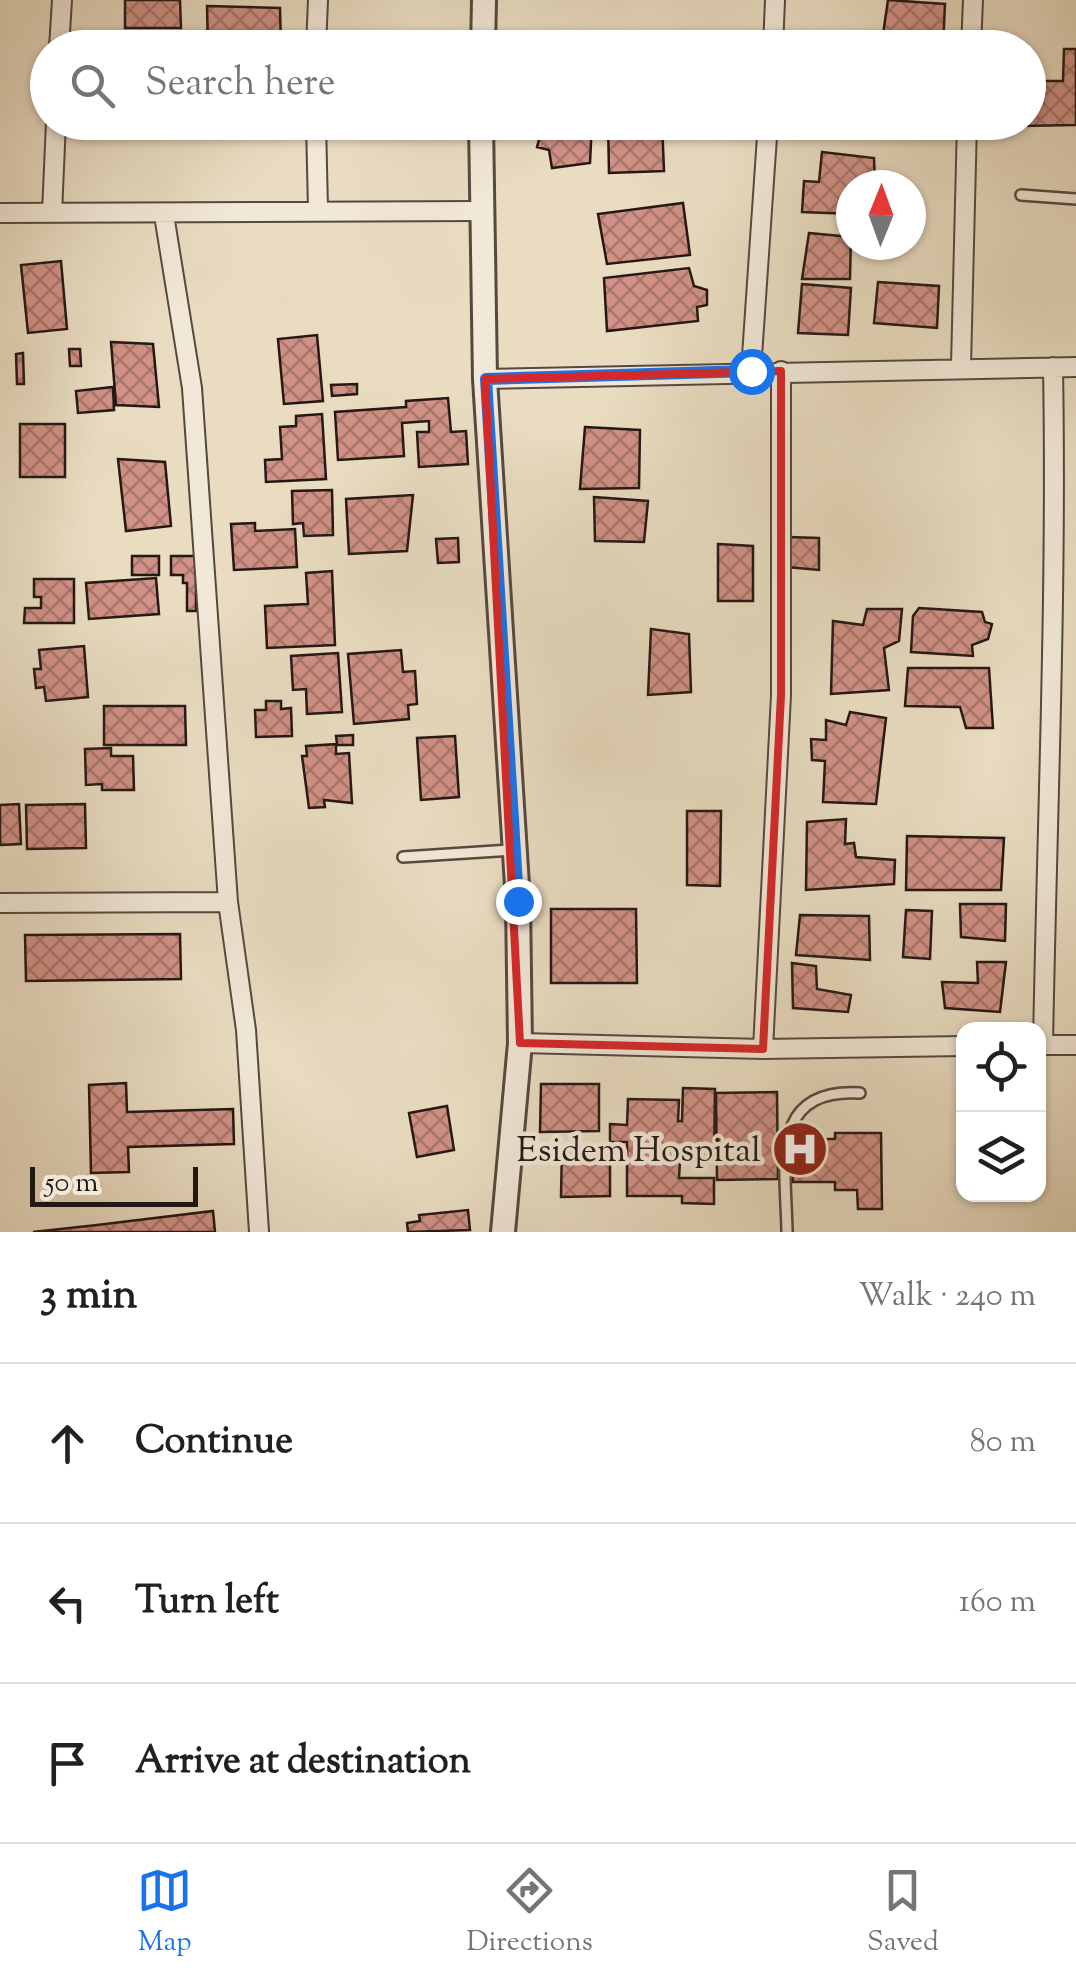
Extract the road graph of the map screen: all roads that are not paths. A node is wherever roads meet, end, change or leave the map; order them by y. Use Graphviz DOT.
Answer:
graph roads {
  1 [pos="62,0"];
  2 [pos="318,0"];
  3 [pos="484,0"];
  4 [pos="774,0"];
  5 [pos="973,0"];
  6 [pos="61,30"];
  7 [pos="317,30"];
  8 [pos="483,30"];
  9 [pos="773,30"];
  10 [pos="972,30"];
  11 [pos="55,140"];
  12 [pos="316,140"];
  13 [pos="482,140"];
  14 [pos="767,140"];
  15 [pos="967,140"];
  16 [pos="1021,195"];
  17 [pos="1076,199"];
  18 [pos="318,210"];
  19 [pos="480,211"];
  20 [pos="0,213"];
  21 [pos="52,213"];
  22 [pos="164,215"];
  23 [pos="961,366"];
  24 [pos="1054,367"];
  25 [pos="1076,367"];
  26 [pos="751,371"];
  27 [pos="781,372"];
  28 [pos="486,379"];
  29 [pos="515,850"];
  30 [pos="403,857"];
  31 [pos="228,902"];
  32 [pos="0,903"];
  33 [pos="1042,1022"];
  34 [pos="520,1043"];
  35 [pos="1046,1045"];
  36 [pos="1076,1045"];
  37 [pos="956,1046"];
  38 [pos="763,1049"];
  39 [pos="860,1093"];
  40 [pos="259,1232"];
  41 [pos="503,1232"];
  42 [pos="787,1232"];
  1 -- 6 [label="street"];
  2 -- 7 [label="street"];
  3 -- 8 [label="street"];
  4 -- 9 [label="street"];
  5 -- 10 [label="street"];
  11 -- 21 [label="street"];
  12 -- 18 [label="street"];
  13 -- 19 [label="street"];
  14 -- 26 [label="street"];
  15 -- 23 [label="street"];
  16 -- 17 [label="lane"];
  18 -- 19 [label="street"];
  18 -- 22 [label="street"];
  19 -- 28 [label="street"];
  20 -- 21 [label="street"];
  21 -- 22 [label="street"];
  22 -- 31 [label="street"];
  23 -- 24 [label="street"];
  23 -- 27 [label="street"];
  24 -- 25 [label="street"];
  24 -- 33 [label="street"];
  26 -- 27 [label="street"];
  26 -- 28 [label="street"];
  27 -- 38 [label="street"];
  28 -- 29 [label="street"];
  29 -- 30 [label="lane"];
  29 -- 34 [label="street"];
  31 -- 32 [label="street"];
  31 -- 40 [label="street"];
  34 -- 38 [label="street"];
  34 -- 41 [label="street"];
  35 -- 36 [label="street"];
  37 -- 38 [label="street"];
  39 -- 42 [label="lane"];
}
